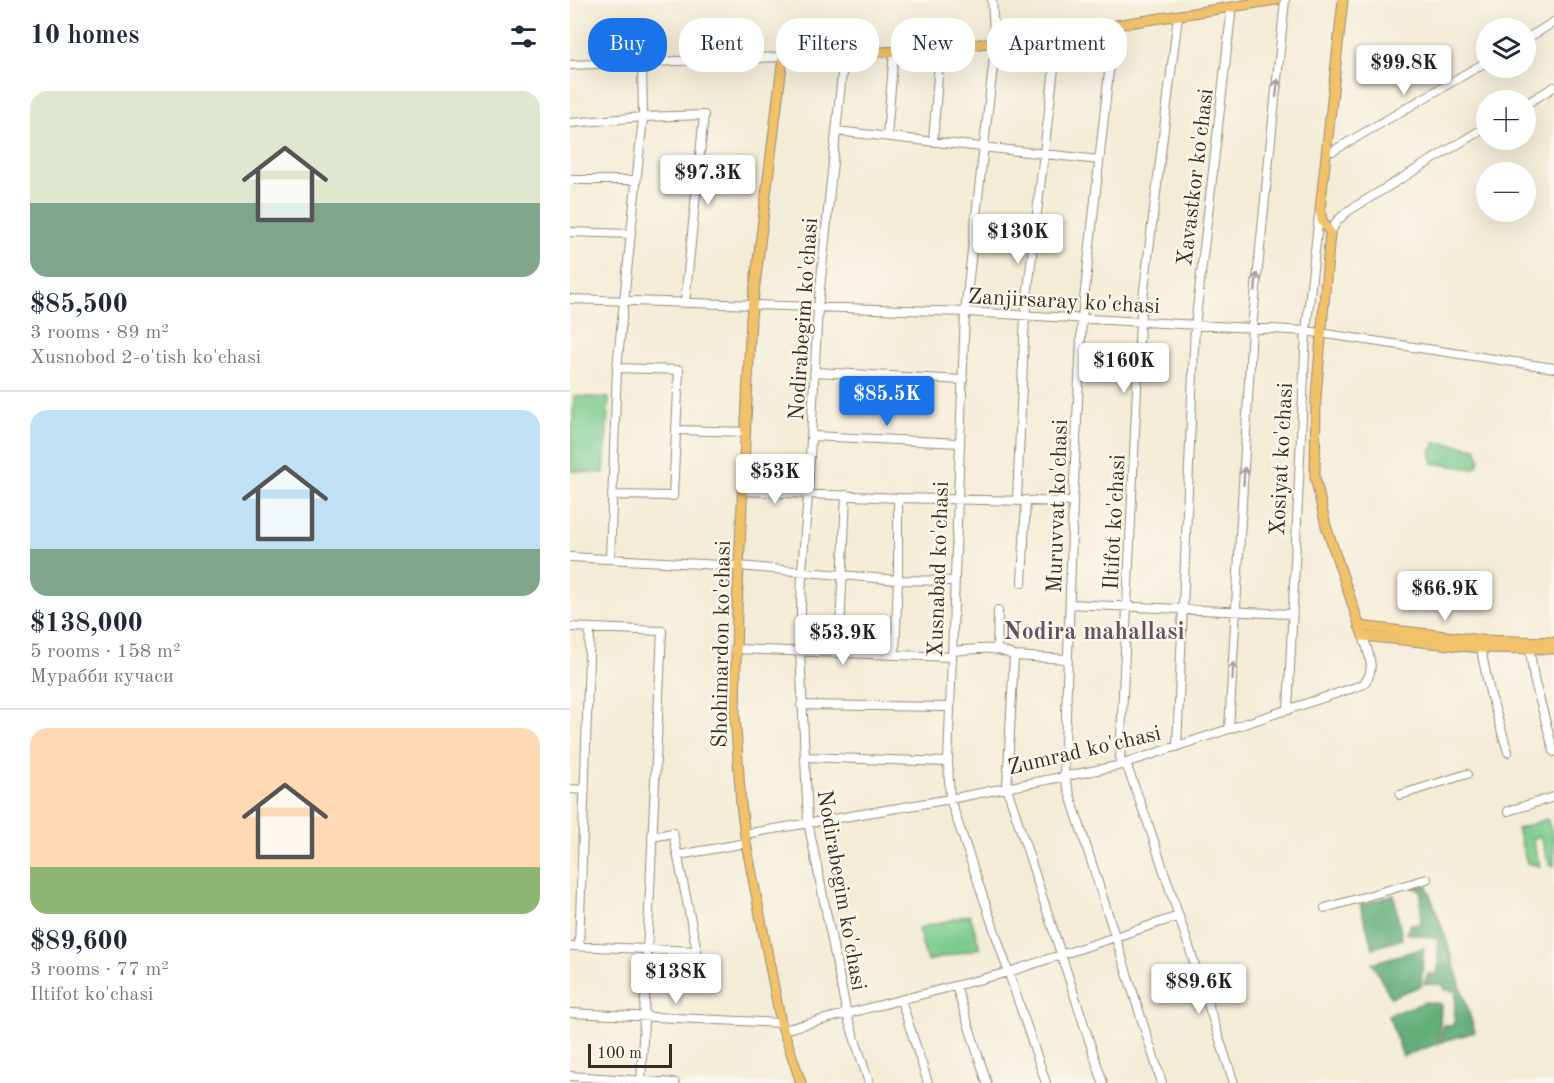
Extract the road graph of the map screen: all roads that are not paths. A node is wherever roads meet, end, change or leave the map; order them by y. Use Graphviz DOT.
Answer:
graph roads {
  1 [pos="992,0"];
  2 [pos="1275,0"];
  3 [pos="1285,0"];
  4 [pos="1343,0"];
  5 [pos="1230,7"];
  6 [pos="1178,16"];
  7 [pos="994,18"];
  8 [pos="1554,22"];
  9 [pos="1127,24"];
  10 [pos="1536,33"];
  11 [pos="776,57"];
  12 [pos="667,62"];
  13 [pos="588,64"];
  14 [pos="570,65"];
  15 [pos="1476,68"];
  16 [pos="642,72"];
  17 [pos="781,72"];
  18 [pos="842,72"];
  19 [pos="892,72"];
  20 [pos="938,72"];
  21 [pos="993,72"];
  22 [pos="1053,72"];
  23 [pos="1109,72"];
  24 [pos="1554,87"];
  25 [pos="1536,98"];
  26 [pos="643,117"];
  27 [pos="570,123"];
  28 [pos="836,131"];
  29 [pos="1476,133"];
  30 [pos="886,136"];
  31 [pos="933,142"];
  32 [pos="984,147"];
  33 [pos="1327,151"];
  34 [pos="1043,153"];
  35 [pos="1099,160"];
  36 [pos="570,180"];
  37 [pos="636,180"];
  38 [pos="1320,210"];
  39 [pos="570,232"];
  40 [pos="1330,233"];
  41 [pos="630,234"];
  42 [pos="570,299"];
  43 [pos="623,300"];
  44 [pos="685,302"];
  45 [pos="752,305"];
  46 [pos="818,308"];
  47 [pos="965,312"];
  48 [pos="1025,315"];
  49 [pos="1082,318"];
  50 [pos="1140,322"];
  51 [pos="1195,326"];
  52 [pos="1251,328"];
  53 [pos="1306,331"];
  54 [pos="1321,333"];
  55 [pos="617,368"];
  56 [pos="1554,368"];
  57 [pos="815,372"];
  58 [pos="963,380"];
  59 [pos="678,430"];
  60 [pos="746,432"];
  61 [pos="812,436"];
  62 [pos="960,443"];
  63 [pos="743,491"];
  64 [pos="612,495"];
  65 [pos="808,495"];
  66 [pos="846,495"];
  67 [pos="898,498"];
  68 [pos="957,499"];
  69 [pos="1017,500"];
  70 [pos="1026,500"];
  71 [pos="1073,502"];
  72 [pos="570,557"];
  73 [pos="610,559"];
  74 [pos="739,566"];
  75 [pos="802,571"];
  76 [pos="843,575"];
  77 [pos="898,580"];
  78 [pos="954,581"];
  79 [pos="1022,583"];
  80 [pos="1070,604"];
  81 [pos="1126,607"];
  82 [pos="998,610"];
  83 [pos="1182,610"];
  84 [pos="1237,613"];
  85 [pos="1292,614"];
  86 [pos="1359,626"];
  87 [pos="570,627"];
  88 [pos="590,628"];
  89 [pos="1363,636"];
  90 [pos="1554,642"];
  91 [pos="1480,644"];
  92 [pos="1528,646"];
  93 [pos="735,649"];
  94 [pos="1554,649"];
  95 [pos="997,650"];
  96 [pos="800,651"];
  97 [pos="839,653"];
  98 [pos="953,654"];
  99 [pos="895,655"];
  100 [pos="1014,656"];
  101 [pos="1067,659"];
  102 [pos="801,705"];
  103 [pos="949,707"];
  104 [pos="1288,711"];
  105 [pos="1229,729"];
  106 [pos="1177,747"];
  107 [pos="1508,752"];
  108 [pos="1554,752"];
  109 [pos="804,757"];
  110 [pos="948,762"];
  111 [pos="1124,764"];
  112 [pos="1467,774"];
  113 [pos="1064,776"];
  114 [pos="1007,788"];
  115 [pos="570,789"];
  116 [pos="585,790"];
  117 [pos="1400,795"];
  118 [pos="1554,797"];
  119 [pos="950,799"];
  120 [pos="1508,811"];
  121 [pos="808,822"];
  122 [pos="652,837"];
  123 [pos="745,838"];
  124 [pos="679,855"];
  125 [pos="1427,879"];
  126 [pos="1325,908"];
  127 [pos="1179,916"];
  128 [pos="1115,937"];
  129 [pos="570,946"];
  130 [pos="579,947"];
  131 [pos="647,950"];
  132 [pos="1060,956"];
  133 [pos="1009,972"];
  134 [pos="956,986"];
  135 [pos="901,1000"];
  136 [pos="570,1013"];
  137 [pos="847,1015"];
  138 [pos="644,1016"];
  139 [pos="782,1026"];
  140 [pos="570,1076"];
  141 [pos="641,1082"];
  142 [pos="675,1083"];
  143 [pos="801,1083"];
  144 [pos="869,1083"];
  145 [pos="928,1083"];
  146 [pos="987,1083"];
  147 [pos="1046,1083"];
  148 [pos="1103,1083"];
  149 [pos="1162,1083"];
  150 [pos="1234,1083"];
  1 -- 7 [label="street, Xusnabad ko'chasi"];
  2 -- 5 [label="main road"];
  52 -- 3 [label="street, one-way"];
  4 -- 33 [label="main road, Xosiyat ko'chasi"];
  5 -- 6 [label="main road"];
  5 -- 51 [label="street, Xavastkor ko'chasi"];
  6 -- 9 [label="main road"];
  6 -- 50 [label="street, Iltifot ko'chasi"];
  8 -- 10 [label="street"];
  11 -- 12 [label="street"];
  13 -- 14 [label="street"];
  15 -- 33 [label="street"];
  16 -- 26 [label="street"];
  17 -- 45 [label="main road, Shohimardon ko'chasi"];
  18 -- 28 [label="street, Nodirabegim ko'chasi"];
  19 -- 30 [label="street"];
  20 -- 31 [label="street"];
  21 -- 32 [label="street, Xusnabad ko'chasi"];
  22 -- 34 [label="street"];
  23 -- 35 [label="street, Muruvvat ko'chasi"];
  24 -- 25 [label="street"];
  26 -- 27 [label="street"];
  26 -- 37 [label="street"];
  26 -- 44 [label="street"];
  28 -- 30 [label="street"];
  28 -- 46 [label="street, Nodirabegim ko'chasi"];
  29 -- 40 [label="street"];
  30 -- 31 [label="street"];
  31 -- 32 [label="street"];
  32 -- 34 [label="street"];
  32 -- 47 [label="street, Xusnabad ko'chasi"];
  33 -- 38 [label="main road, Xosiyat ko'chasi"];
  34 -- 35 [label="street"];
  34 -- 48 [label="street"];
  35 -- 49 [label="street, Muruvvat ko'chasi"];
  36 -- 37 [label="street"];
  37 -- 41 [label="street"];
  38 -- 40 [label="main road, Xosiyat ko'chasi"];
  38 -- 53 [label="street, Xosiyat ko'chasi"];
  39 -- 41 [label="street"];
  40 -- 54 [label="main road, Xosiyat ko'chasi"];
  41 -- 43 [label="street"];
  42 -- 43 [label="street, Zanjirsaray ko'chasi"];
  43 -- 44 [label="street, Zanjirsaray ko'chasi"];
  43 -- 55 [label="street"];
  44 -- 45 [label="street, Zanjirsaray ko'chasi"];
  45 -- 46 [label="street, Zanjirsaray ko'chasi"];
  45 -- 60 [label="main road, Shohimardon ko'chasi"];
  46 -- 47 [label="street, Zanjirsaray ko'chasi"];
  46 -- 57 [label="street, Nodirabegim ko'chasi"];
  47 -- 48 [label="street, Zanjirsaray ko'chasi"];
  47 -- 58 [label="street, Xusnabad ko'chasi"];
  48 -- 49 [label="street, Zanjirsaray ko'chasi"];
  48 -- 69 [label="street"];
  49 -- 50 [label="street, Zanjirsaray ko'chasi"];
  49 -- 71 [label="street, Muruvvat ko'chasi"];
  50 -- 51 [label="street, Zanjirsaray ko'chasi"];
  50 -- 81 [label="street, Iltifot ko'chasi"];
  51 -- 52 [label="street, Zanjirsaray ko'chasi"];
  51 -- 83 [label="street, Xavastkor ko'chasi"];
  52 -- 53 [label="street, Zanjirsaray ko'chasi"];
  84 -- 52 [label="street, one-way"];
  53 -- 54 [label="street, Zanjirsaray ko'chasi"];
  53 -- 85 [label="street, Xosiyat ko'chasi"];
  54 -- 56 [label="street, Zanjirsaray ko'chasi"];
  54 -- 86 [label="main road, Xosiyat ko'chasi"];
  55 -- 59 [label="street"];
  55 -- 64 [label="street"];
  57 -- 58 [label="street"];
  57 -- 61 [label="street, Nodirabegim ko'chasi"];
  58 -- 62 [label="street, Xusnabad ko'chasi"];
  59 -- 60 [label="street"];
  59 -- 64 [label="street"];
  60 -- 63 [label="main road, Shohimardon ko'chasi"];
  61 -- 62 [label="street"];
  61 -- 65 [label="street, Nodirabegim ko'chasi"];
  62 -- 68 [label="street, Xusnabad ko'chasi"];
  63 -- 65 [label="street"];
  63 -- 74 [label="main road, Shohimardon ko'chasi"];
  64 -- 73 [label="street"];
  65 -- 66 [label="street"];
  65 -- 75 [label="street, Nodirabegim ko'chasi"];
  66 -- 67 [label="street"];
  66 -- 76 [label="street"];
  67 -- 68 [label="street"];
  67 -- 77 [label="street"];
  68 -- 69 [label="street"];
  68 -- 78 [label="street, Xusnabad ko'chasi"];
  69 -- 70 [label="street"];
  70 -- 71 [label="street"];
  70 -- 79 [label="street"];
  71 -- 80 [label="street, Muruvvat ko'chasi"];
  72 -- 73 [label="street"];
  73 -- 74 [label="street"];
  74 -- 75 [label="street"];
  74 -- 93 [label="main road, Shohimardon ko'chasi"];
  75 -- 76 [label="street"];
  75 -- 96 [label="street, Nodirabegim ko'chasi"];
  76 -- 77 [label="street"];
  76 -- 97 [label="street"];
  77 -- 78 [label="street"];
  77 -- 99 [label="street"];
  78 -- 98 [label="street, Xusnabad ko'chasi"];
  80 -- 81 [label="street"];
  80 -- 101 [label="street, Muruvvat ko'chasi"];
  81 -- 83 [label="street"];
  81 -- 111 [label="street, Iltifot ko'chasi"];
  82 -- 95 [label="street"];
  83 -- 84 [label="street"];
  83 -- 106 [label="street, Xavastkor ko'chasi"];
  84 -- 85 [label="street"];
  105 -- 84 [label="street, one-way"];
  85 -- 104 [label="street, Xosiyat ko'chasi"];
  86 -- 89 [label="main road, Zumrad ko'chasi"];
  86 -- 91 [label="main road"];
  87 -- 88 [label="street"];
  88 -- 116 [label="street"];
  88 -- 122 [label="street"];
  89 -- 91 [label="main road"];
  89 -- 104 [label="street, Zumrad ko'chasi"];
  90 -- 92 [label="main road"];
  91 -- 92 [label="main road"];
  91 -- 107 [label="street"];
  92 -- 94 [label="main road"];
  92 -- 108 [label="street"];
  93 -- 96 [label="street"];
  93 -- 123 [label="main road, Shohimardon ko'chasi"];
  95 -- 98 [label="street"];
  95 -- 100 [label="street"];
  96 -- 97 [label="street"];
  96 -- 102 [label="street, Nodirabegim ko'chasi"];
  97 -- 99 [label="street"];
  98 -- 99 [label="street"];
  98 -- 103 [label="street, Xusnabad ko'chasi"];
  100 -- 101 [label="street"];
  100 -- 114 [label="street"];
  101 -- 113 [label="street, Muruvvat ko'chasi"];
  102 -- 103 [label="street"];
  102 -- 109 [label="street, Nodirabegim ko'chasi"];
  103 -- 110 [label="street, Xusnabad ko'chasi"];
  104 -- 105 [label="street, Zumrad ko'chasi"];
  105 -- 106 [label="street, Zumrad ko'chasi"];
  106 -- 111 [label="street, Zumrad ko'chasi"];
  109 -- 110 [label="street"];
  109 -- 121 [label="street, Nodirabegim ko'chasi"];
  110 -- 119 [label="street, Xusnabad ko'chasi"];
  111 -- 113 [label="street, Zumrad ko'chasi"];
  111 -- 127 [label="street, Iltifot ko'chasi"];
  112 -- 117 [label="street"];
  113 -- 114 [label="street, Zumrad ko'chasi"];
  113 -- 128 [label="street, Muruvvat ko'chasi"];
  114 -- 119 [label="street, Zumrad ko'chasi"];
  114 -- 132 [label="street"];
  115 -- 116 [label="street"];
  116 -- 130 [label="street"];
  118 -- 120 [label="street"];
  119 -- 121 [label="street, Zumrad ko'chasi"];
  119 -- 133 [label="street, Xusnabad ko'chasi"];
  121 -- 123 [label="street, Zumrad ko'chasi"];
  121 -- 137 [label="street, Nodirabegim ko'chasi"];
  122 -- 124 [label="street"];
  122 -- 131 [label="street"];
  123 -- 124 [label="street, Zumrad ko'chasi"];
  123 -- 139 [label="main road, Shohimardon ko'chasi"];
  124 -- 131 [label="street"];
  125 -- 126 [label="street"];
  127 -- 128 [label="street"];
  127 -- 150 [label="street, Iltifot ko'chasi"];
  128 -- 132 [label="street"];
  128 -- 149 [label="street, Muruvvat ko'chasi"];
  129 -- 130 [label="street"];
  130 -- 131 [label="street"];
  131 -- 138 [label="street"];
  132 -- 133 [label="street"];
  132 -- 148 [label="street"];
  133 -- 134 [label="street"];
  133 -- 147 [label="street, Xusnabad ko'chasi"];
  134 -- 135 [label="street"];
  134 -- 146 [label="street"];
  135 -- 137 [label="street"];
  135 -- 145 [label="street"];
  136 -- 138 [label="street"];
  137 -- 139 [label="street"];
  137 -- 144 [label="street, Nodirabegim ko'chasi"];
  138 -- 139 [label="street"];
  138 -- 141 [label="street"];
  139 -- 143 [label="main road, Shohimardon ko'chasi"];
  140 -- 141 [label="street"];
  141 -- 142 [label="street"];
}
